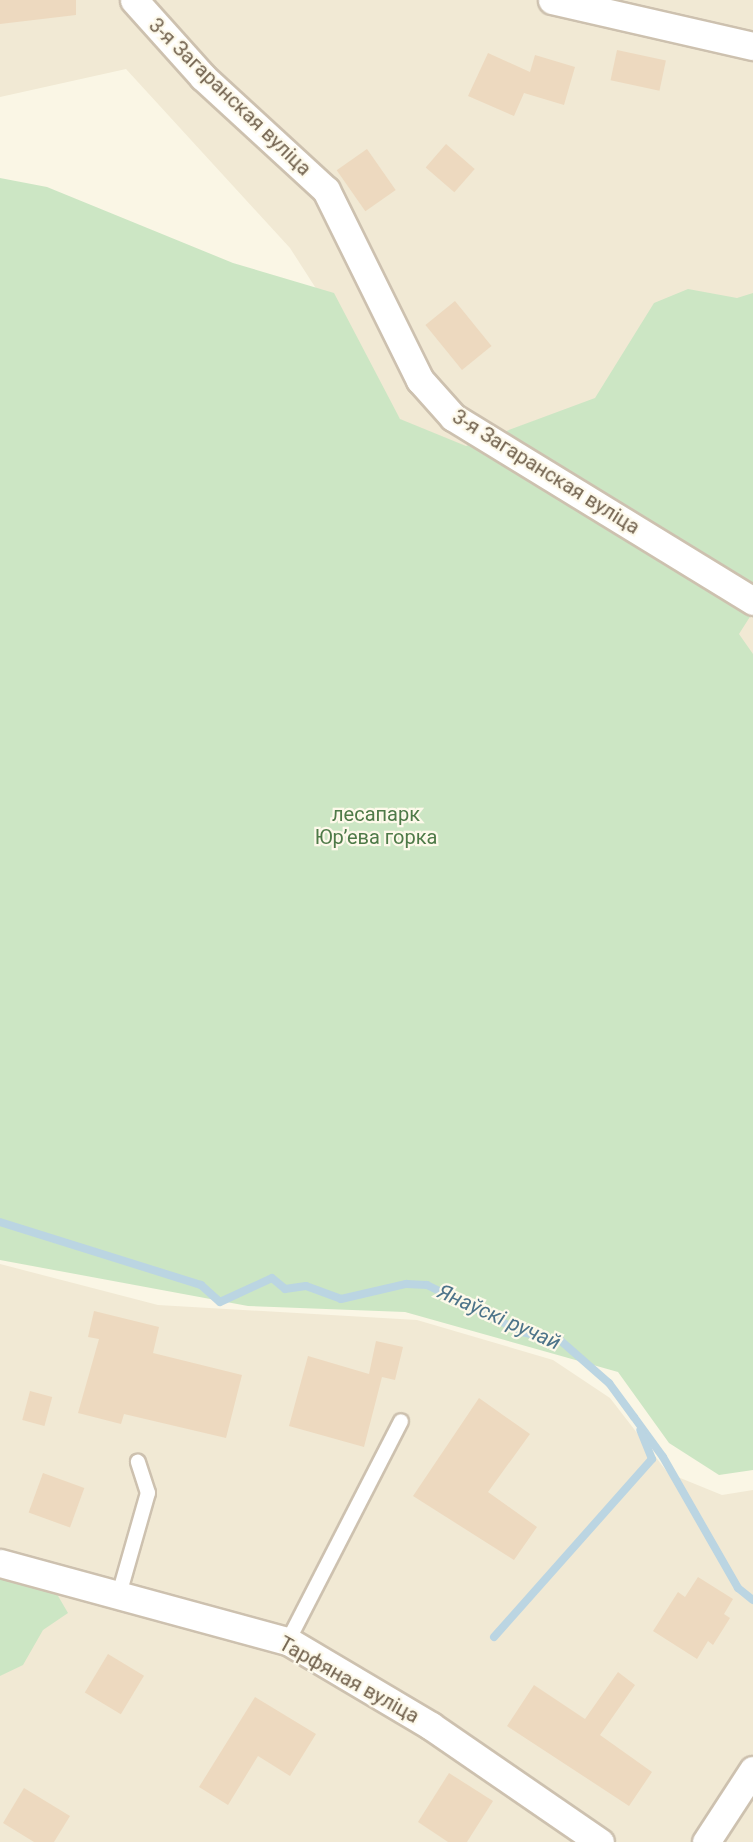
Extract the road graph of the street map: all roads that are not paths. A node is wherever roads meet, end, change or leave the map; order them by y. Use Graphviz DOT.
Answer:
graph roads {
  1 [pos="134,0"];
  2 [pos="552,0"];
  3 [pos="614,6"];
  4 [pos="753,46"];
  5 [pos="753,601"];
  6 [pos="401,1421"];
  7 [pos="138,1462"];
  8 [pos="0,1563"];
  9 [pos="120,1591"];
  10 [pos="288,1641"];
  11 [pos="753,1770"];
  12 [pos="600,1842"];
  13 [pos="706,1842"];
  1 -- 5 [label="street, 3-я Загаранская вуліца"];
  2 -- 3 [label="street"];
  3 -- 4 [label="street"];
  6 -- 10 [label="lane"];
  7 -- 9 [label="lane"];
  8 -- 9 [label="street, Тарфяная вуліца"];
  9 -- 10 [label="street, Тарфяная вуліца"];
  10 -- 12 [label="street, Тарфяная вуліца"];
  11 -- 13 [label="street"];
}
